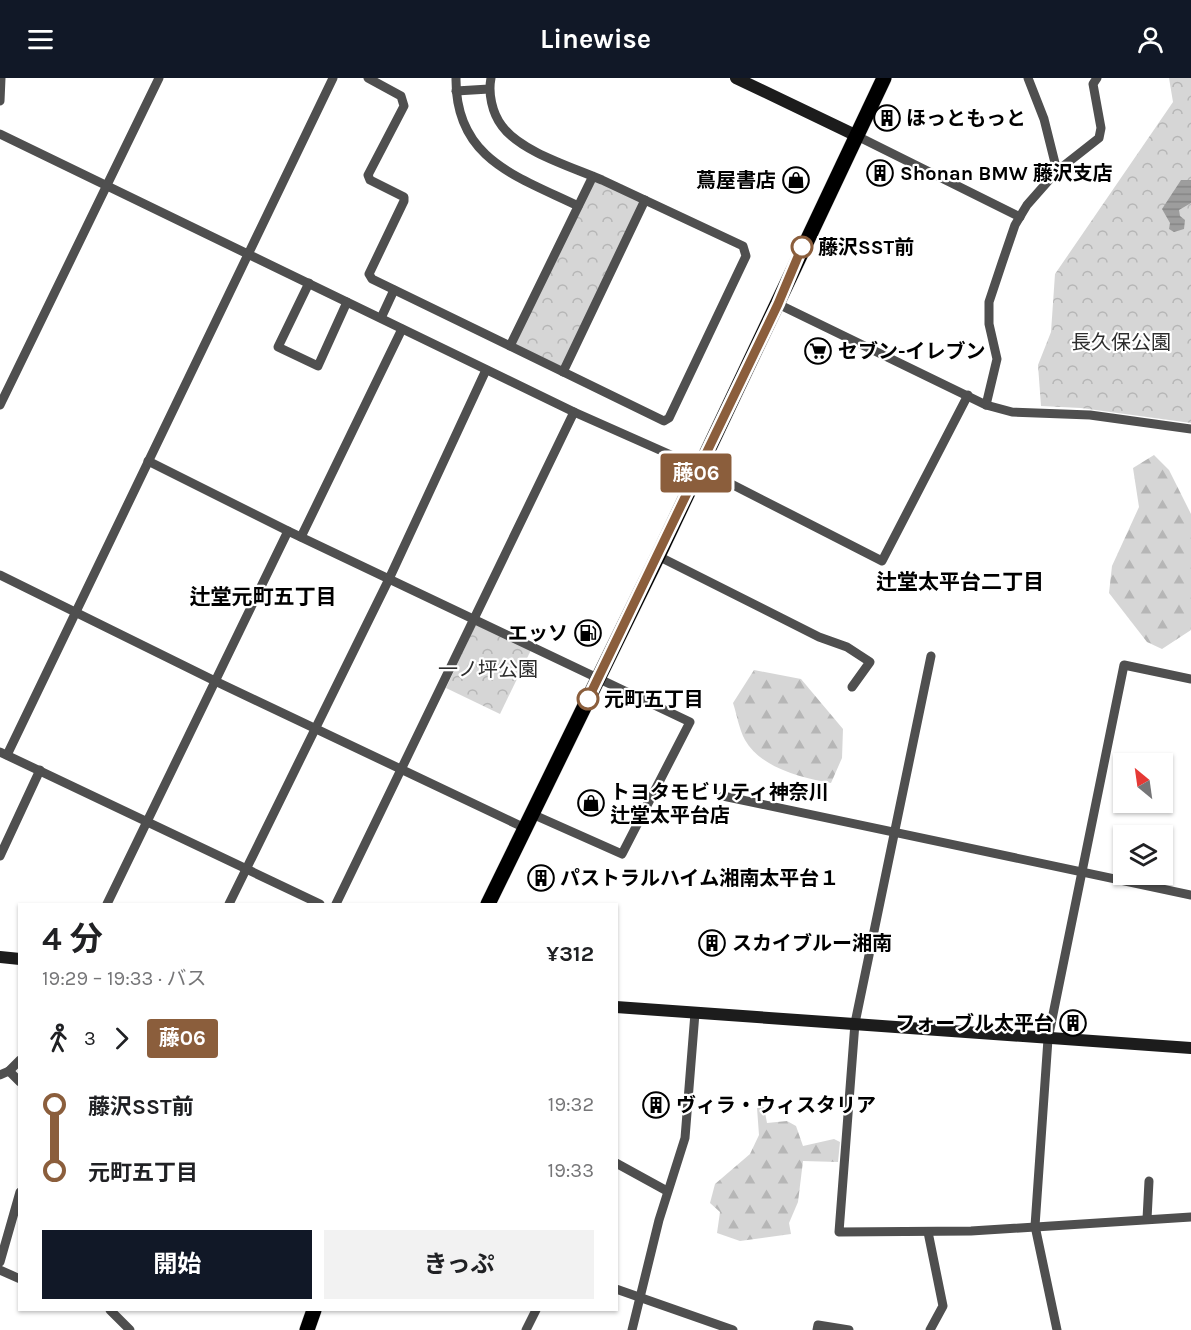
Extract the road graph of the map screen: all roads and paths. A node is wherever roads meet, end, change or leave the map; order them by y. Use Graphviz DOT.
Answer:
graph roads {
  1 [pos="1,78"];
  2 [pos="159,78"];
  3 [pos="333,78"];
  4 [pos="368,78"];
  5 [pos="456,78"];
  6 [pos="491,78"];
  7 [pos="736,78"];
  8 [pos="884,78"];
  9 [pos="1028,78"];
  10 [pos="1092,80"];
  11 [pos="489,89"];
  12 [pos="456,91"];
  13 [pos="0,101"];
  14 [pos="0,134"];
  15 [pos="855,135"];
  16 [pos="1057,171"];
  17 [pos="592,176"];
  18 [pos="107,184"];
  19 [pos="645,200"];
  20 [pos="578,206"];
  21 [pos="1020,217"];
  22 [pos="248,253"];
  23 [pos="309,283"];
  24 [pos="394,290"];
  25 [pos="347,302"];
  26 [pos="778,304"];
  27 [pos="381,318"];
  28 [pos="402,329"];
  29 [pos="510,346"];
  30 [pos="486,370"];
  31 [pos="563,372"];
  32 [pos="968,395"];
  33 [pos="0,405"];
  34 [pos="986,405"];
  35 [pos="574,412"];
  36 [pos="1191,429"];
  37 [pos="148,461"];
  38 [pos="698,467"];
  39 [pos="288,531"];
  40 [pos="302,537"];
  41 [pos="658,556"];
  42 [pos="0,575"];
  43 [pos="389,579"];
  44 [pos="75,613"];
  45 [pos="474,618"];
  46 [pos="931,656"];
  47 [pos="598,678"];
  48 [pos="1191,679"];
  49 [pos="215,681"];
  50 [pos="852,687"];
  51 [pos="314,728"];
  52 [pos="4,753"];
  53 [pos="40,770"];
  54 [pos="401,770"];
  55 [pos="723,796"];
  56 [pos="529,821"];
  57 [pos="146,823"];
  58 [pos="893,833"];
  59 [pos="0,856"];
  60 [pos="246,870"];
  61 [pos="1080,873"];
  62 [pos="1191,895"];
  63 [pos="107,903"];
  64 [pos="230,903"];
  65 [pos="318,903"];
  66 [pos="336,903"];
  67 [pos="488,903"];
  68 [pos="0,957"];
  69 [pos="18,959"];
  70 [pos="618,1007"];
  71 [pos="695,1013"];
  72 [pos="855,1023"];
  73 [pos="1048,1039"];
  74 [pos="1191,1048"];
  75 [pos="18,1062"];
  76 [pos="4,1073"];
  77 [pos="18,1081"];
  78 [pos="618,1164"];
  79 [pos="1149,1181"];
  80 [pos="667,1191"];
  81 [pos="18,1199"];
  82 [pos="1191,1217"];
  83 [pos="1148,1219"];
  84 [pos="1035,1226"];
  85 [pos="928,1232"];
  86 [pos="0,1262"];
  87 [pos="0,1270"];
  88 [pos="18,1278"];
  89 [pos="618,1290"];
  90 [pos="642,1298"];
  91 [pos="111,1311"];
  92 [pos="314,1311"];
  93 [pos="536,1311"];
  94 [pos="130,1330"];
  95 [pos="307,1330"];
  96 [pos="526,1330"];
  97 [pos="632,1330"];
  98 [pos="733,1330"];
  99 [pos="817,1330"];
  100 [pos="849,1330"];
  101 [pos="930,1330"];
  102 [pos="1057,1330"];
  1 -- 13 [label="street"];
  2 -- 18 [label="street"];
  3 -- 22 [label="street"];
  4 -- 24 [label="street"];
  5 -- 12 [label="street"];
  6 -- 11 [label="street"];
  7 -- 15 [label="street"];
  8 -- 15 [label="main road"];
  9 -- 16 [label="street"];
  10 -- 16 [label="street"];
  11 -- 12 [label="street"];
  11 -- 17 [label="street"];
  12 -- 20 [label="street"];
  14 -- 18 [label="street"];
  15 -- 21 [label="street"];
  15 -- 26 [label="main road"];
  16 -- 21 [label="street"];
  17 -- 19 [label="street"];
  17 -- 20 [label="street"];
  18 -- 22 [label="street"];
  18 -- 33 [label="street"];
  19 -- 31 [label="street"];
  19 -- 31 [label="street"];
  20 -- 29 [label="street"];
  21 -- 34 [label="street"];
  22 -- 23 [label="street"];
  22 -- 37 [label="street"];
  23 -- 25 [label="street"];
  23 -- 25 [label="street"];
  24 -- 27 [label="street"];
  24 -- 29 [label="street"];
  25 -- 27 [label="street"];
  26 -- 32 [label="street"];
  26 -- 38 [label="main road"];
  27 -- 28 [label="street"];
  28 -- 30 [label="street"];
  28 -- 40 [label="street"];
  29 -- 31 [label="street"];
  30 -- 35 [label="street"];
  30 -- 43 [label="street"];
  32 -- 34 [label="street"];
  32 -- 38 [label="street"];
  34 -- 36 [label="street"];
  35 -- 38 [label="street"];
  35 -- 45 [label="street"];
  37 -- 39 [label="street"];
  37 -- 44 [label="street"];
  38 -- 41 [label="main road"];
  39 -- 40 [label="street"];
  39 -- 49 [label="street"];
  40 -- 43 [label="street"];
  41 -- 47 [label="main road"];
  41 -- 50 [label="street"];
  42 -- 44 [label="street"];
  43 -- 45 [label="street"];
  43 -- 51 [label="street"];
  44 -- 49 [label="street"];
  44 -- 52 [label="street"];
  45 -- 47 [label="street"];
  45 -- 54 [label="street"];
  46 -- 58 [label="street"];
  47 -- 56 [label="main road"];
  47 -- 56 [label="street"];
  48 -- 61 [label="street"];
  49 -- 51 [label="street"];
  49 -- 57 [label="street"];
  51 -- 54 [label="street"];
  51 -- 60 [label="street"];
  52 -- 53 [label="street"];
  53 -- 57 [label="street"];
  53 -- 59 [label="street"];
  54 -- 56 [label="street"];
  54 -- 66 [label="street"];
  55 -- 58 [label="street"];
  56 -- 67 [label="main road"];
  57 -- 60 [label="street"];
  57 -- 63 [label="street"];
  58 -- 61 [label="street"];
  58 -- 72 [label="street"];
  60 -- 64 [label="street"];
  60 -- 65 [label="street"];
  61 -- 62 [label="street"];
  61 -- 73 [label="street"];
  68 -- 69 [label="street"];
  70 -- 71 [label="street"];
  71 -- 72 [label="street"];
  71 -- 80 [label="street"];
  72 -- 73 [label="street"];
  72 -- 85 [label="street"];
  73 -- 74 [label="street"];
  73 -- 84 [label="street"];
  75 -- 76 [label="street"];
  76 -- 77 [label="street"];
  78 -- 80 [label="street"];
  79 -- 83 [label="street"];
  80 -- 90 [label="street"];
  81 -- 86 [label="street"];
  82 -- 83 [label="street"];
  83 -- 84 [label="street"];
  84 -- 85 [label="street"];
  84 -- 102 [label="street"];
  85 -- 101 [label="street"];
  87 -- 88 [label="street"];
  89 -- 90 [label="street"];
  90 -- 97 [label="street"];
  90 -- 98 [label="street"];
  91 -- 94 [label="street"];
  92 -- 95 [label="main road"];
  93 -- 96 [label="street"];
  99 -- 100 [label="street"];
}
